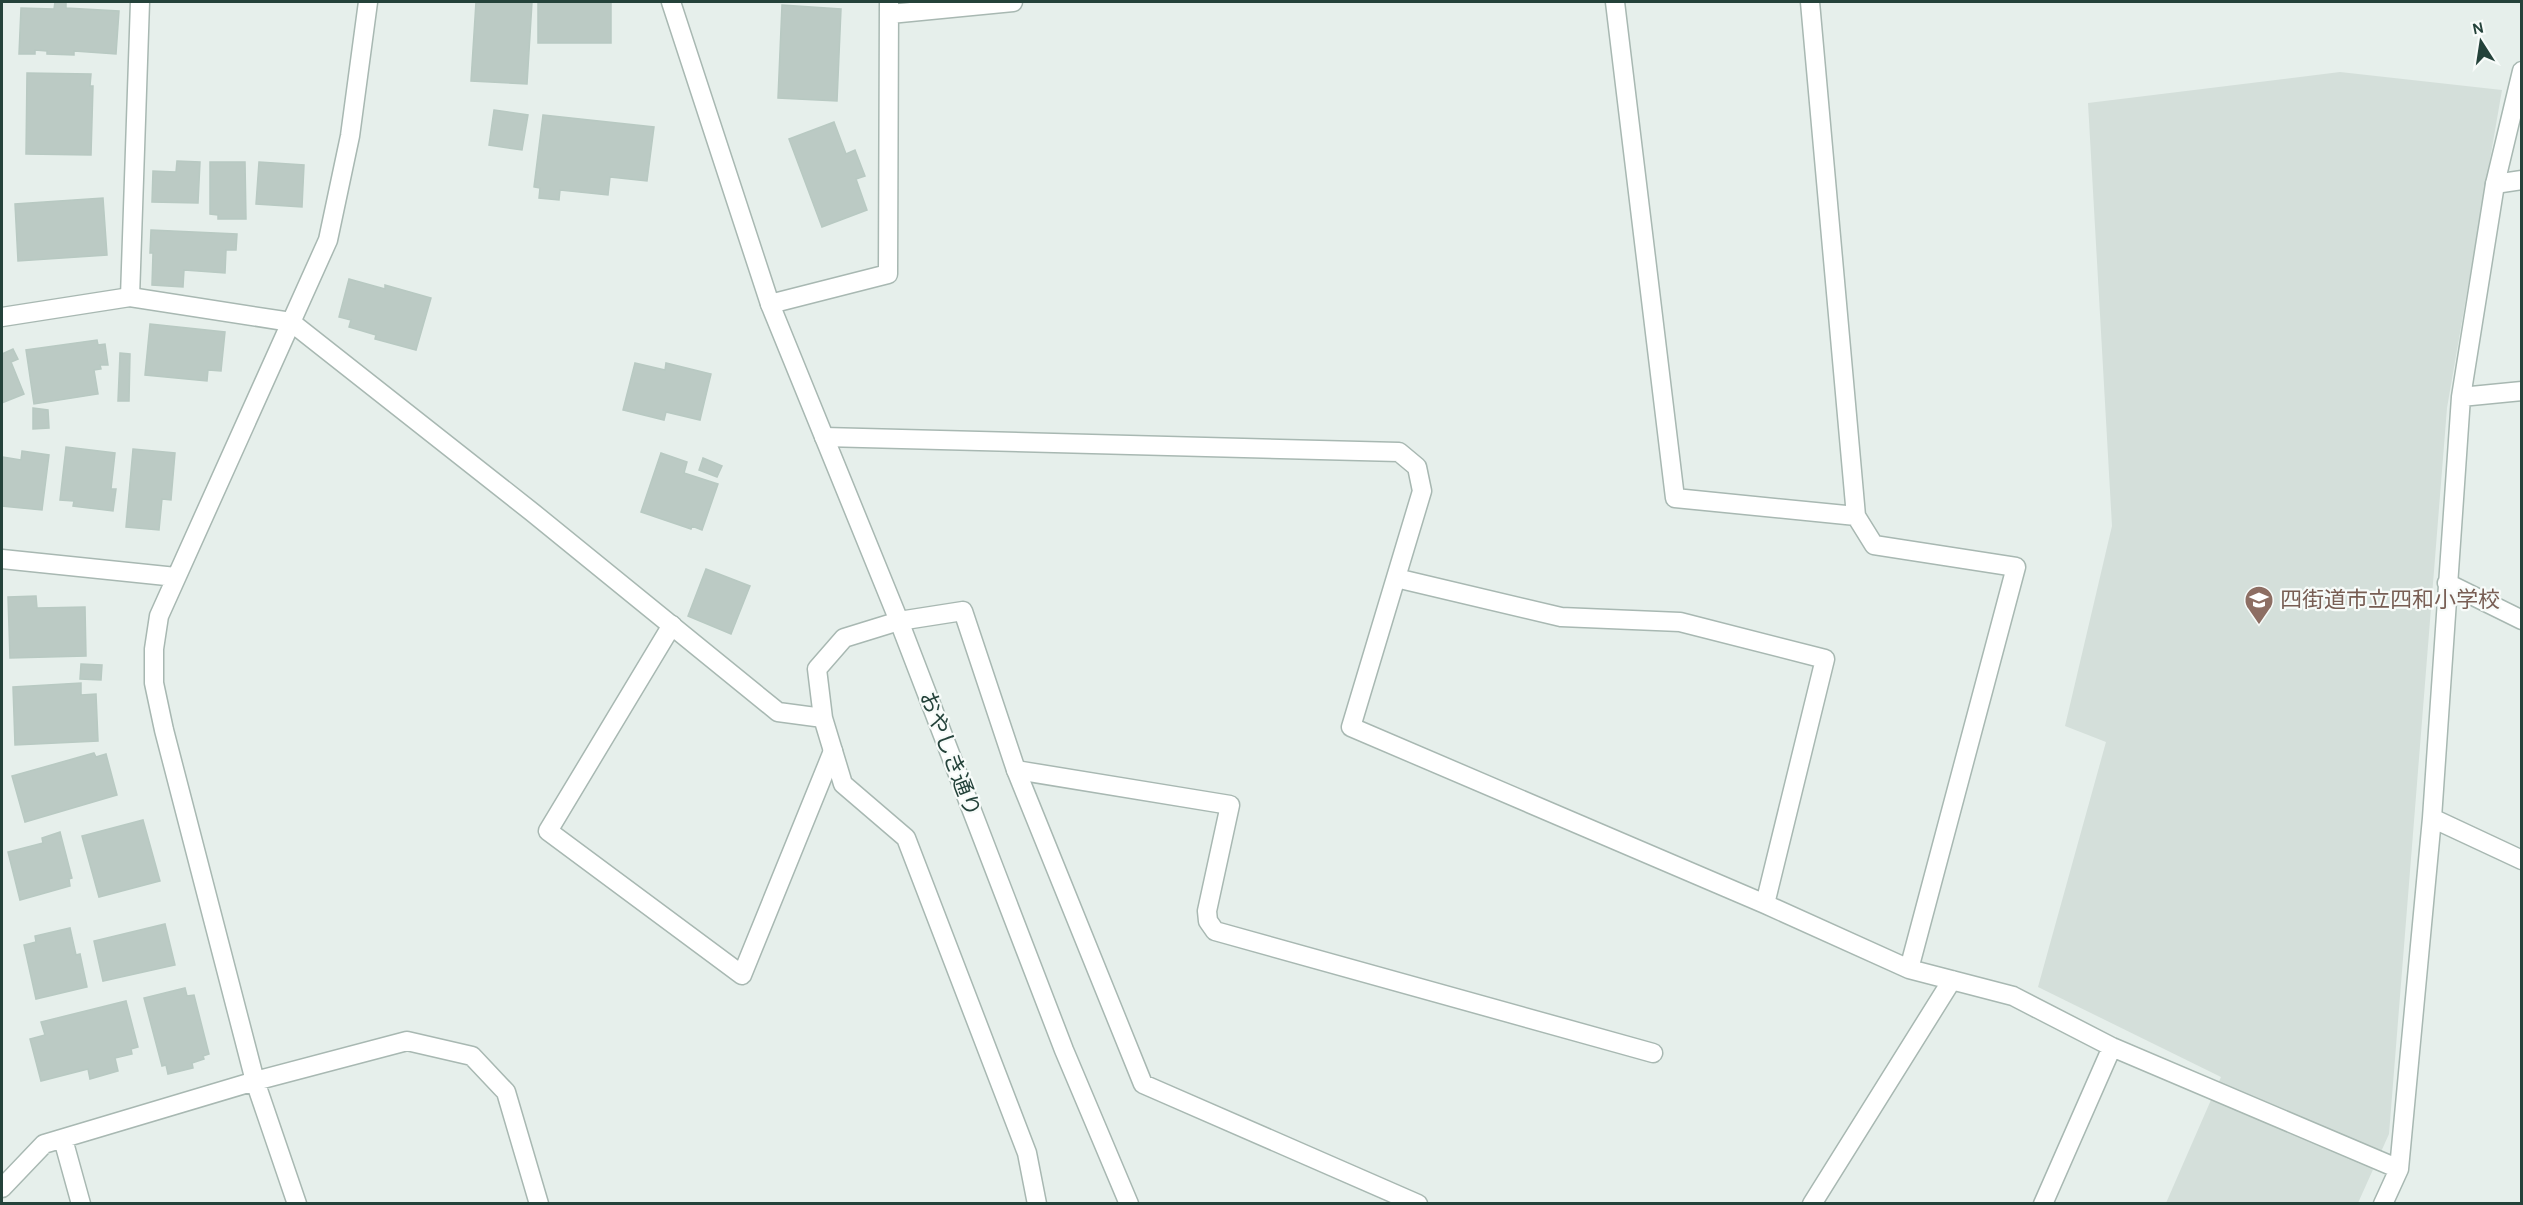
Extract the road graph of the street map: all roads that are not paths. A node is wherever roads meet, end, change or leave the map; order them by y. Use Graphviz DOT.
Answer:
graph roads {
  1 [pos="140,2"];
  2 [pos="368,2"];
  3 [pos="671,2"];
  4 [pos="1013,2"];
  5 [pos="1614,2"];
  6 [pos="1810,2"];
  7 [pos="890,8"];
  8 [pos="2522,71"];
  9 [pos="2522,180"];
  10 [pos="2495,184"];
  11 [pos="130,297"];
  12 [pos="770,304"];
  13 [pos="2,317"];
  14 [pos="291,322"];
  15 [pos="2522,391"];
  16 [pos="2461,397"];
  17 [pos="824,437"];
  18 [pos="1856,516"];
  19 [pos="2,559"];
  20 [pos="176,577"];
  21 [pos="1396,578"];
  22 [pos="2447,583"];
  23 [pos="2522,620"];
  24 [pos="900,621"];
  25 [pos="672,625"];
  26 [pos="823,718"];
  27 [pos="833,751"];
  28 [pos="1016,770"];
  29 [pos="2432,818"];
  30 [pos="2522,860"];
  31 [pos="1765,904"];
  32 [pos="1909,969"];
  33 [pos="1952,980"];
  34 [pos="2112,1047"];
  35 [pos="1653,1053"];
  36 [pos="255,1081"];
  37 [pos="63,1139"];
  38 [pos="2399,1169"];
  39 [pos="2,1188"];
  40 [pos="81,1203"];
  41 [pos="297,1203"];
  42 [pos="539,1203"];
  43 [pos="1037,1203"];
  44 [pos="1129,1203"];
  45 [pos="1418,1203"];
  46 [pos="1812,1203"];
  47 [pos="2043,1203"];
  48 [pos="2383,1203"];
  1 -- 11 [label="street"];
  2 -- 14 [label="street"];
  3 -- 12 [label="street, おやしき通り"];
  4 -- 7 [label="street"];
  5 -- 18 [label="street"];
  6 -- 18 [label="street"];
  7 -- 12 [label="street"];
  8 -- 10 [label="street"];
  9 -- 10 [label="street"];
  10 -- 16 [label="street"];
  11 -- 13 [label="street"];
  11 -- 14 [label="street"];
  12 -- 17 [label="street, おやしき通り"];
  14 -- 20 [label="street"];
  14 -- 25 [label="street"];
  15 -- 16 [label="street"];
  16 -- 22 [label="street"];
  17 -- 21 [label="street"];
  17 -- 24 [label="street, おやしき通り"];
  18 -- 32 [label="street"];
  19 -- 20 [label="street"];
  20 -- 36 [label="street"];
  21 -- 31 [label="street"];
  21 -- 31 [label="street"];
  22 -- 23 [label="street"];
  22 -- 29 [label="street"];
  24 -- 26 [label="street"];
  24 -- 28 [label="street"];
  24 -- 44 [label="street, おやしき通り"];
  25 -- 26 [label="street"];
  25 -- 27 [label="street"];
  26 -- 27 [label="street"];
  27 -- 43 [label="street"];
  28 -- 35 [label="street"];
  28 -- 45 [label="street"];
  29 -- 30 [label="street"];
  29 -- 38 [label="street"];
  31 -- 32 [label="street"];
  32 -- 33 [label="street"];
  33 -- 34 [label="street"];
  33 -- 46 [label="street"];
  34 -- 38 [label="street"];
  34 -- 47 [label="street"];
  36 -- 37 [label="street"];
  36 -- 41 [label="street"];
  36 -- 42 [label="street"];
  37 -- 39 [label="street"];
  37 -- 40 [label="street"];
  38 -- 48 [label="street"];
}
